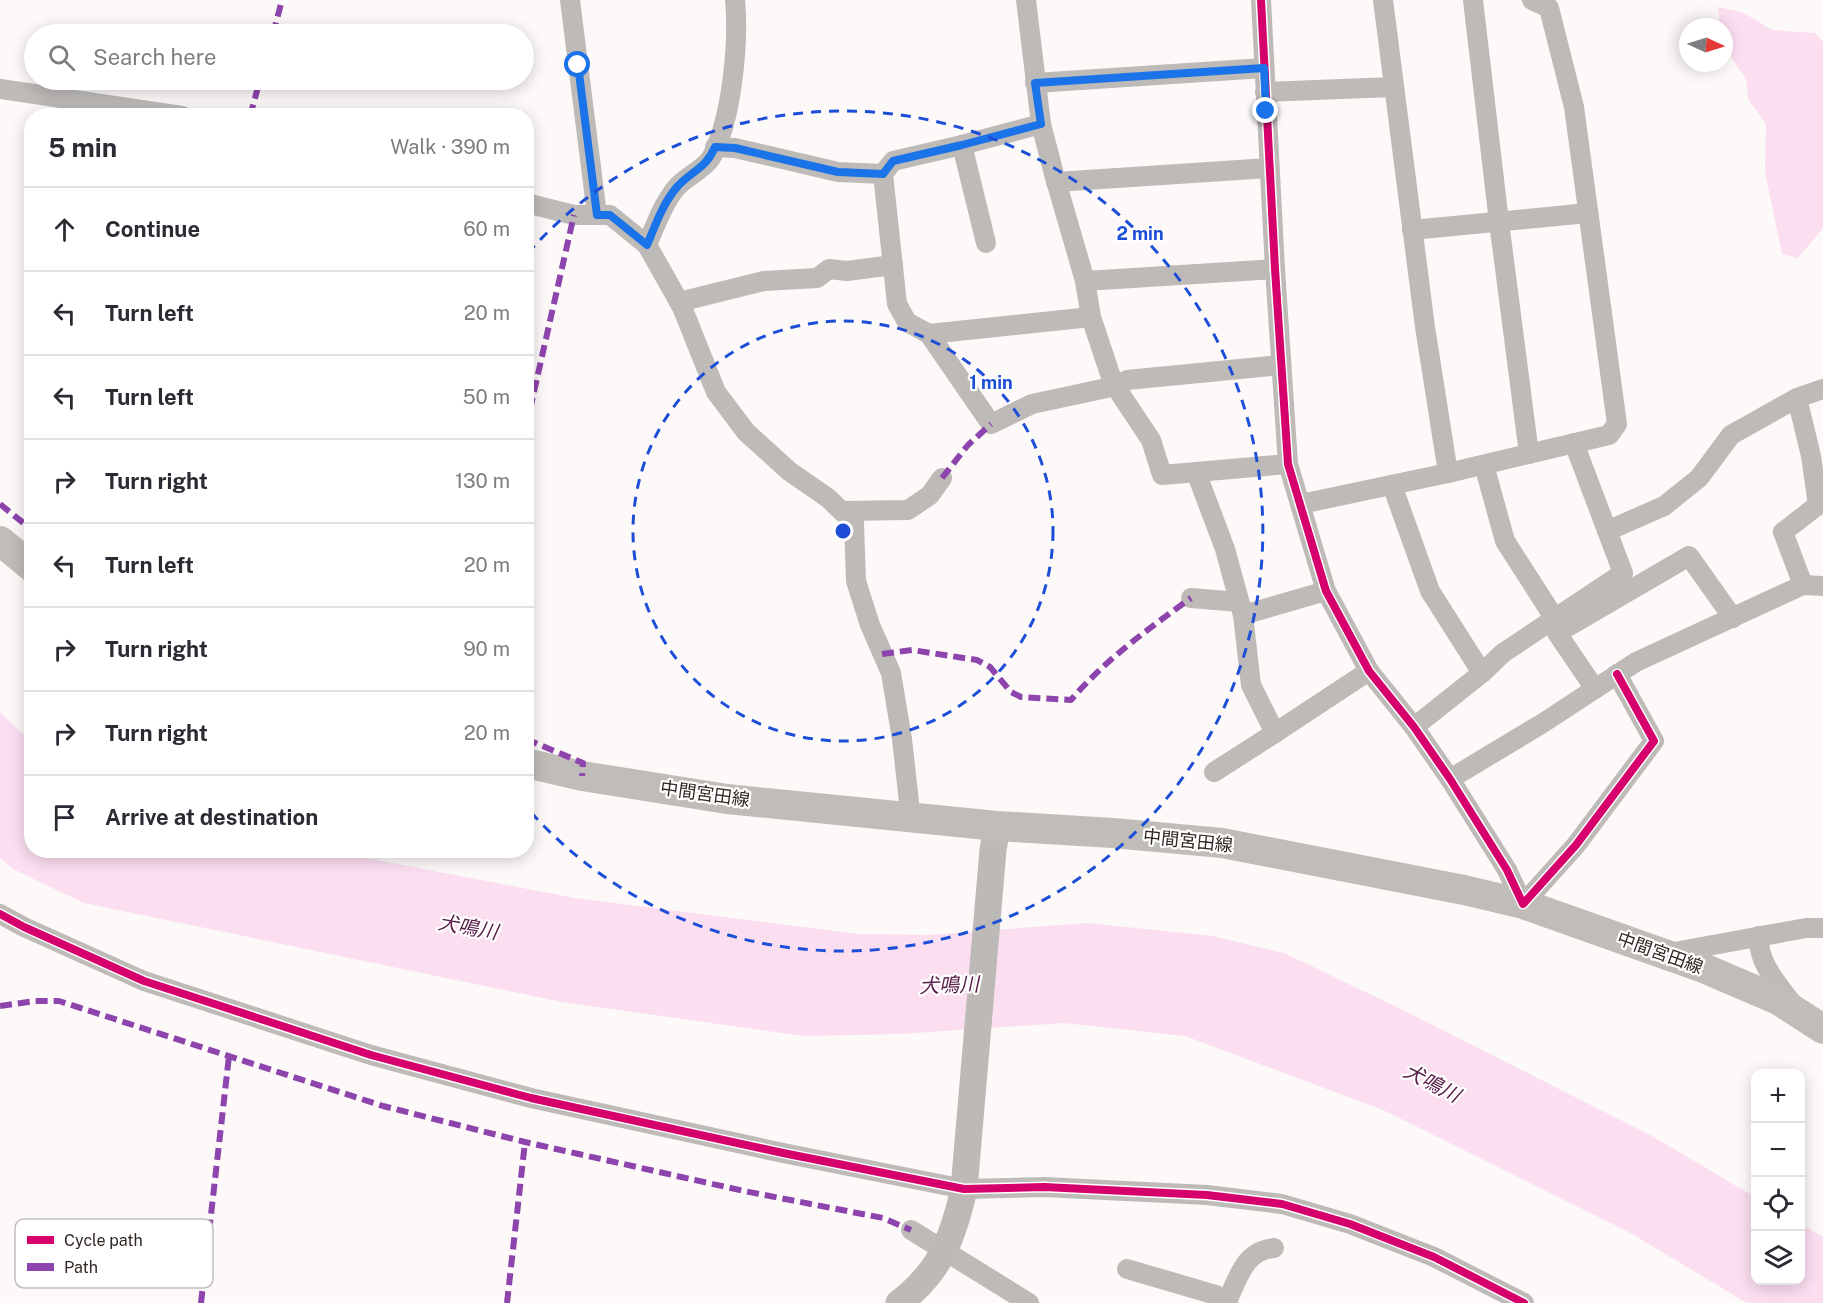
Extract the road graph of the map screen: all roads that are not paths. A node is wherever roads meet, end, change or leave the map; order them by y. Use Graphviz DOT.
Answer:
graph roads {
  1 [pos="570,0"];
  2 [pos="735,0"];
  3 [pos="1026,0"];
  4 [pos="1261,0"];
  5 [pos="1383,0"];
  6 [pos="1473,0"];
  7 [pos="1532,0"];
  8 [pos="1264,68"];
  9 [pos="1035,83"];
  10 [pos="1393,87"];
  11 [pos="0,88"];
  12 [pos="1265,92"];
  13 [pos="130,108"];
  14 [pos="1041,124"];
  15 [pos="962,145"];
  16 [pos="715,147"];
  17 [pos="1269,168"];
  18 [pos="883,174"];
  19 [pos="1056,182"];
  20 [pos="534,204"];
  21 [pos="1588,213"];
  22 [pos="597,215"];
  23 [pos="1499,222"];
  24 [pos="1412,230"];
  25 [pos="986,243"];
  26 [pos="647,245"];
  27 [pos="893,265"];
  28 [pos="1275,269"];
  29 [pos="1085,281"];
  30 [pos="679,302"];
  31 [pos="1091,317"];
  32 [pos="929,334"];
  33 [pos="1281,365"];
  34 [pos="1116,386"];
  35 [pos="1823,389"];
  36 [pos="1797,398"];
  37 [pos="1574,443"];
  38 [pos="1529,454"];
  39 [pos="1288,464"];
  40 [pos="1484,465"];
  41 [pos="1196,472"];
  42 [pos="1448,474"];
  43 [pos="942,478"];
  44 [pos="1392,485"];
  45 [pos="1301,504"];
  46 [pos="843,511"];
  47 [pos="1607,531"];
  48 [pos="0,541"];
  49 [pos="24,560"];
  50 [pos="1803,585"];
  51 [pos="1823,586"];
  52 [pos="1326,591"];
  53 [pos="1191,598"];
  54 [pos="1241,608"];
  55 [pos="1732,618"];
  56 [pos="1555,619"];
  57 [pos="1369,670"];
  58 [pos="1482,673"];
  59 [pos="1617,674"];
  60 [pos="1595,689"];
  61 [pos="1414,727"];
  62 [pos="1275,733"];
  63 [pos="534,765"];
  64 [pos="1214,772"];
  65 [pos="1450,779"];
  66 [pos="908,815"];
  67 [pos="995,838"];
  68 [pos="1523,904"];
  69 [pos="0,914"];
  70 [pos="1823,928"];
  71 [pos="1759,936"];
  72 [pos="1661,954"];
  73 [pos="1811,1022"];
  74 [pos="966,1179"];
  75 [pos="911,1230"];
  76 [pos="1274,1248"];
  77 [pos="1127,1269"];
  78 [pos="1228,1302"];
  79 [pos="899,1303"];
  80 [pos="1029,1303"];
  81 [pos="1524,1303"];
  1 -- 22 [label="street"];
  2 -- 16 [label="street"];
  3 -- 9 [label="street"];
  4 -- 8 [label="street"];
  5 -- 10 [label="street"];
  6 -- 23 [label="street"];
  7 -- 21 [label="street"];
  8 -- 9 [label="street"];
  8 -- 12 [label="street"];
  9 -- 14 [label="street"];
  10 -- 12 [label="street"];
  10 -- 24 [label="street"];
  11 -- 13 [label="street"];
  12 -- 17 [label="street"];
  14 -- 15 [label="street"];
  14 -- 19 [label="street"];
  15 -- 18 [label="street"];
  15 -- 25 [label="street"];
  16 -- 18 [label="street"];
  16 -- 26 [label="street"];
  17 -- 19 [label="street"];
  17 -- 28 [label="street"];
  18 -- 27 [label="street"];
  19 -- 29 [label="street"];
  20 -- 22 [label="street"];
  21 -- 23 [label="street"];
  21 -- 37 [label="street"];
  22 -- 26 [label="street"];
  23 -- 24 [label="street"];
  23 -- 38 [label="street"];
  24 -- 42 [label="street"];
  26 -- 30 [label="street"];
  27 -- 30 [label="street"];
  27 -- 32 [label="street"];
  28 -- 29 [label="street"];
  28 -- 33 [label="street"];
  29 -- 31 [label="street"];
  30 -- 46 [label="street"];
  31 -- 32 [label="street"];
  31 -- 34 [label="street"];
  32 -- 34 [label="street"];
  33 -- 34 [label="street"];
  33 -- 39 [label="street"];
  34 -- 41 [label="street"];
  35 -- 36 [label="street"];
  36 -- 47 [label="street"];
  36 -- 50 [label="street"];
  37 -- 38 [label="street"];
  37 -- 47 [label="street"];
  38 -- 40 [label="street"];
  39 -- 41 [label="street"];
  39 -- 45 [label="street"];
  40 -- 42 [label="street"];
  40 -- 56 [label="street"];
  41 -- 54 [label="street"];
  42 -- 44 [label="street"];
  43 -- 46 [label="street"];
  44 -- 45 [label="street"];
  44 -- 58 [label="street"];
  45 -- 52 [label="street"];
  46 -- 66 [label="street"];
  47 -- 56 [label="street"];
  48 -- 49 [label="main road"];
  50 -- 51 [label="street"];
  50 -- 55 [label="street"];
  52 -- 54 [label="street"];
  52 -- 57 [label="street"];
  53 -- 54 [label="street"];
  54 -- 62 [label="street"];
  55 -- 59 [label="street"];
  55 -- 60 [label="street"];
  56 -- 58 [label="street"];
  57 -- 61 [label="street"];
  57 -- 62 [label="street"];
  58 -- 61 [label="street"];
  59 -- 60 [label="street"];
  59 -- 68 [label="street"];
  60 -- 65 [label="street"];
  61 -- 65 [label="street"];
  62 -- 64 [label="street"];
  63 -- 66 [label="main road, 中間宮田線"];
  65 -- 68 [label="street"];
  66 -- 67 [label="main road, 中間宮田線"];
  67 -- 68 [label="main road, 中間宮田線"];
  67 -- 74 [label="street"];
  68 -- 72 [label="main road, 中間宮田線"];
  69 -- 74 [label="street"];
  70 -- 71 [label="street"];
  71 -- 72 [label="street"];
  71 -- 73 [label="street"];
  72 -- 73 [label="main road, 中間宮田線"];
  74 -- 79 [label="street"];
  74 -- 81 [label="street"];
  75 -- 80 [label="street"];
  76 -- 78 [label="street"];
  77 -- 78 [label="street"];
}
